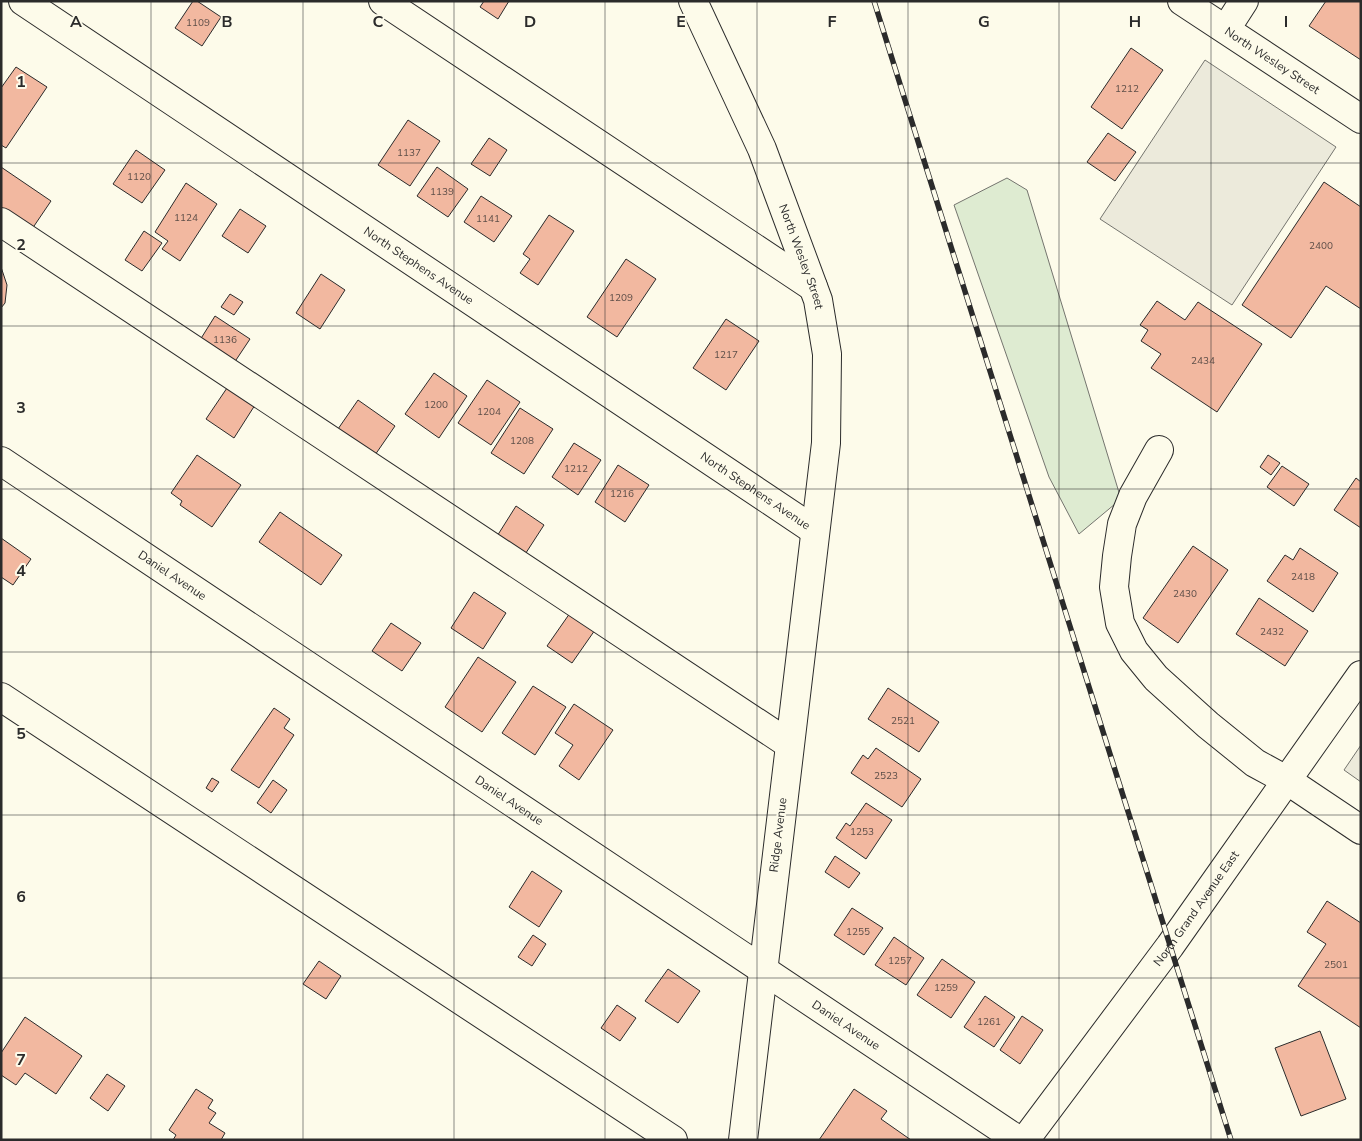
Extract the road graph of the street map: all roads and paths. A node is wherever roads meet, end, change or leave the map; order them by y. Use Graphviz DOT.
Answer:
graph roads {
  1 [pos="22,1"];
  2 [pos="383,1"];
  3 [pos="693,1"];
  4 [pos="1182,1"];
  5 [pos="1244,1"];
  6 [pos="1226,29"];
  7 [pos="1361,119"];
  8 [pos="1,222"];
  9 [pos="813,287"];
  10 [pos="1159,450"];
  11 [pos="1,461"];
  12 [pos="814,530"];
  13 [pos="1361,675"];
  14 [pos="1,697"];
  15 [pos="788,744"];
  16 [pos="1288,781"];
  17 [pos="1361,830"];
  18 [pos="763,970"];
  19 [pos="673,1140"];
  20 [pos="743,1140"];
  21 [pos="1018,1140"];
  22 [pos="1025,1140"];
  1 -- 12 [label="street, North Stephens Avenue"];
  2 -- 9 [label="street"];
  3 -- 9 [label="street, North Wesley Street"];
  4 -- 6 [label="street, North Wesley Street"];
  5 -- 6 [label="street"];
  6 -- 7 [label="street, North Wesley Street"];
  8 -- 15 [label="street"];
  9 -- 12 [label="street, North Wesley Street"];
  10 -- 16 [label="street"];
  11 -- 18 [label="street, Daniel Avenue"];
  12 -- 15 [label="street, Ridge Avenue"];
  13 -- 16 [label="street, North Grand Avenue East"];
  14 -- 19 [label="street"];
  15 -- 18 [label="street, Ridge Avenue"];
  16 -- 17 [label="street"];
  16 -- 22 [label="street, North Grand Avenue East"];
  18 -- 20 [label="street, Ridge Avenue"];
  18 -- 21 [label="street, Daniel Avenue"];
}
